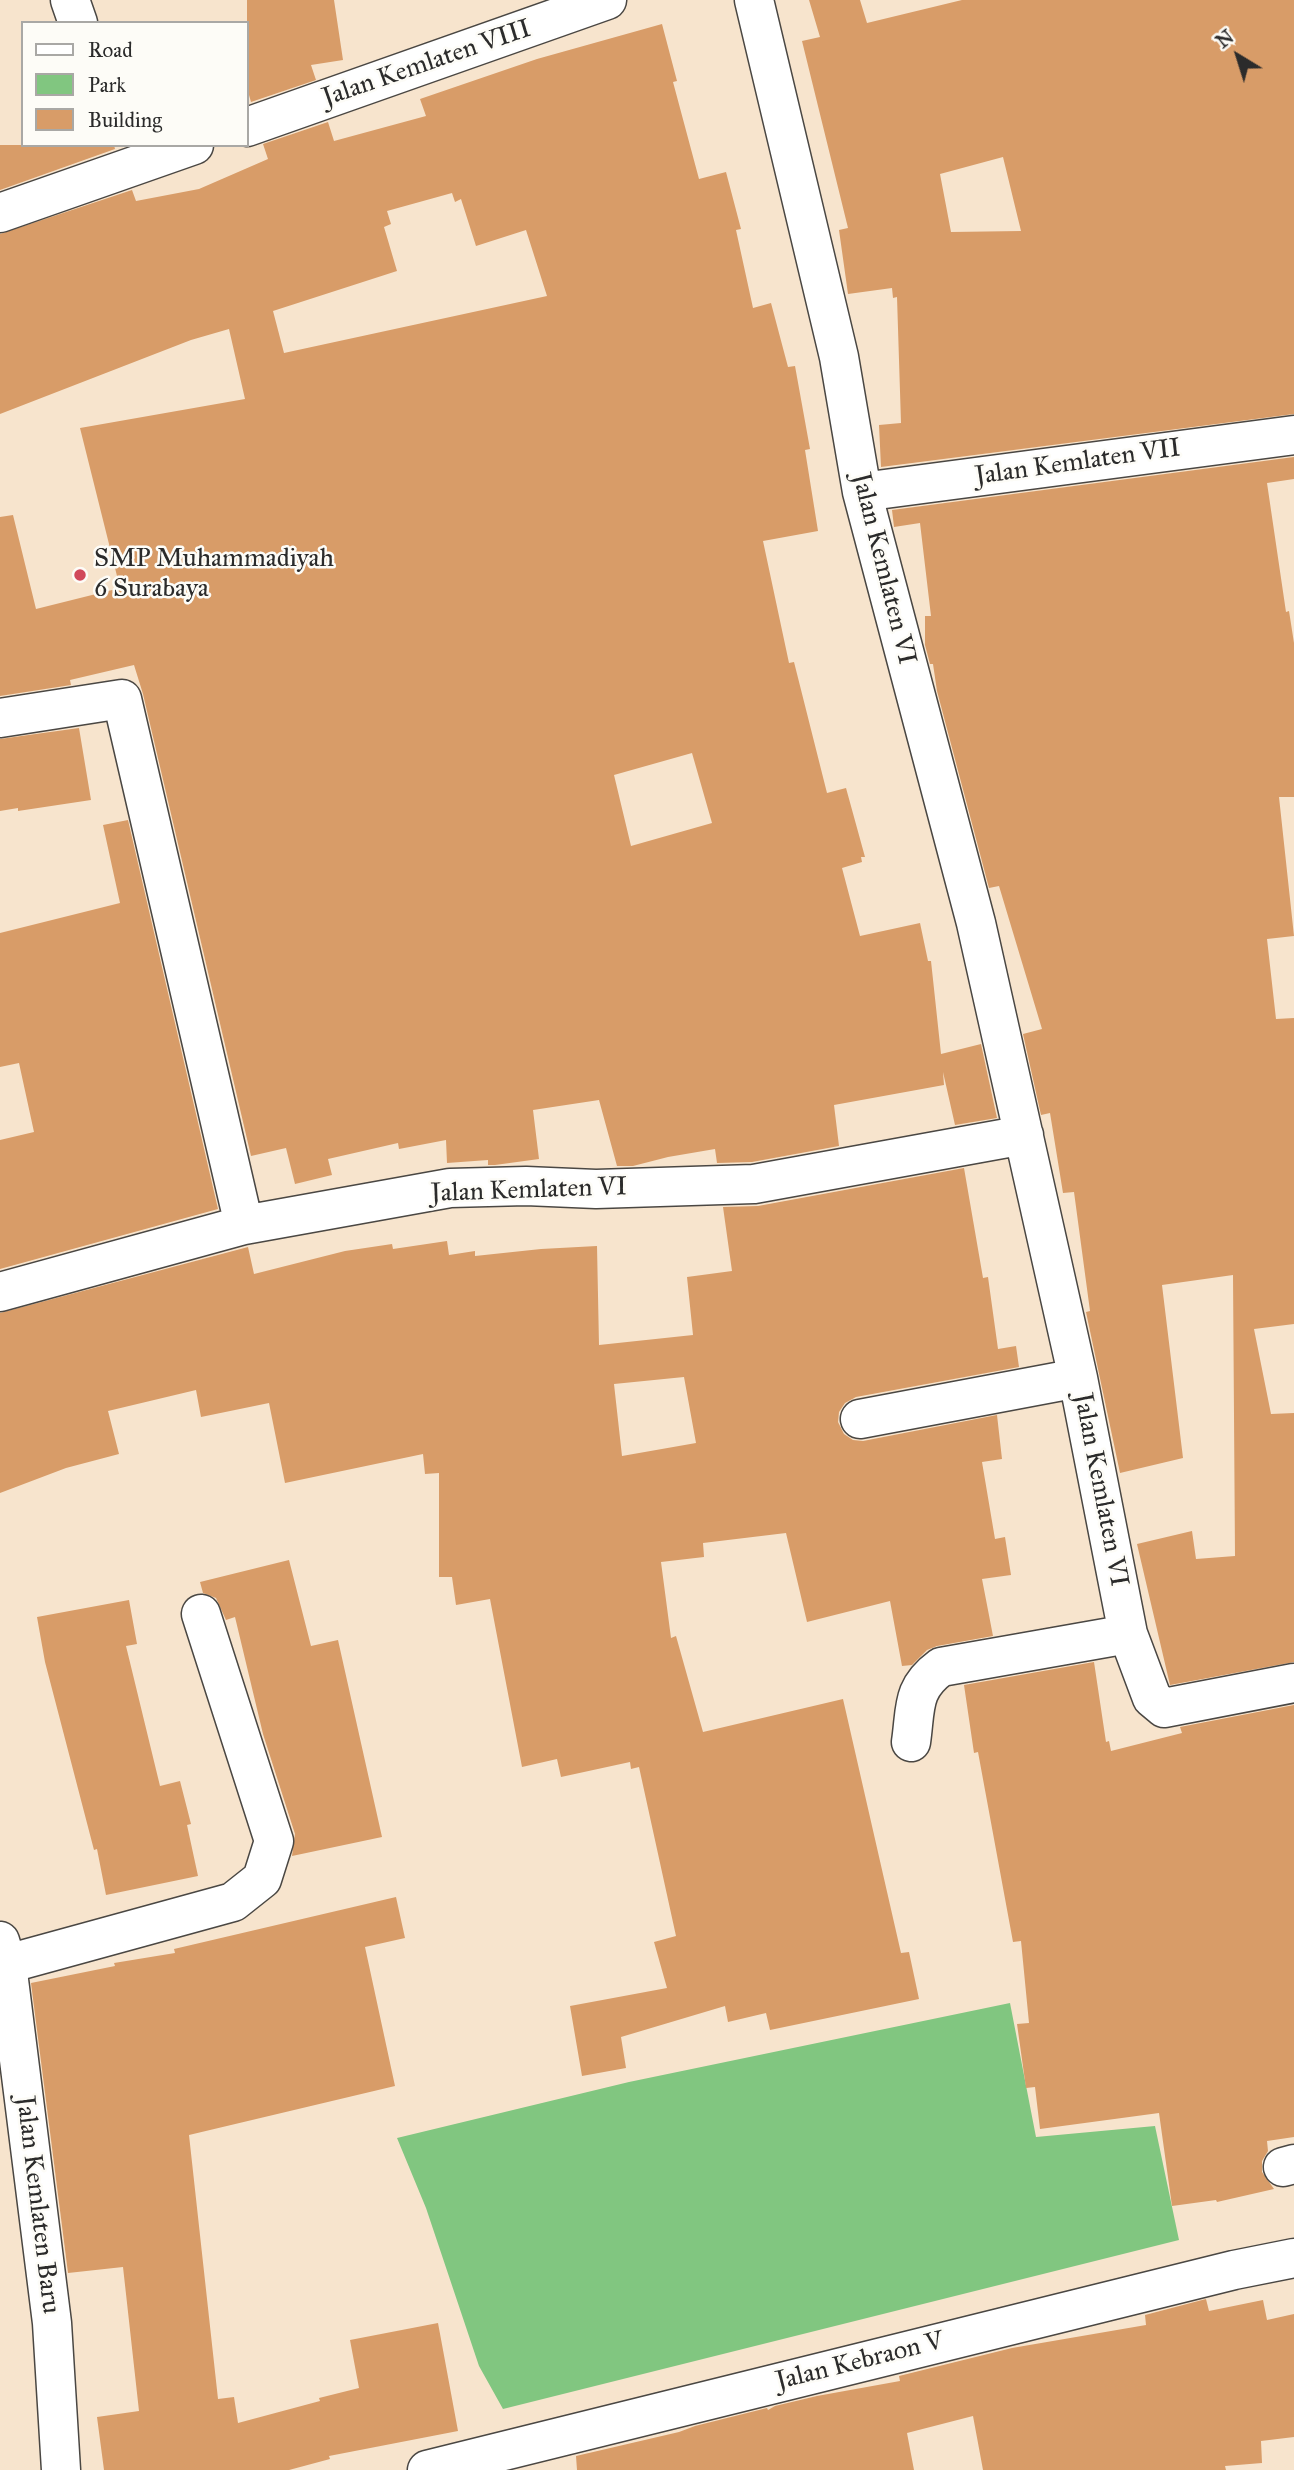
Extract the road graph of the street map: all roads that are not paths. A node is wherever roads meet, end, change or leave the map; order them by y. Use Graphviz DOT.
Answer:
graph roads {
  1 [pos="70,0"];
  2 [pos="607,0"];
  3 [pos="754,0"];
  4 [pos="78,21"];
  5 [pos="248,127"];
  6 [pos="182,147"];
  7 [pos="128,156"];
  8 [pos="0,213"];
  9 [pos="1294,435"];
  10 [pos="862,492"];
  11 [pos="0,718"];
  12 [pos="1024,1135"];
  13 [pos="244,1225"];
  14 [pos="0,1292"];
  15 [pos="1078,1378"];
  16 [pos="860,1419"];
  17 [pos="201,1614"];
  18 [pos="1128,1634"];
  19 [pos="1294,1684"];
  20 [pos="911,1742"];
  21 [pos="3,1952"];
  22 [pos="1294,2258"];
  23 [pos="61,2470"];
  24 [pos="427,2470"];
  1 -- 4 [label="street"];
  2 -- 5 [label="street, Jalan Kemlaten VIII"];
  3 -- 10 [label="street, Jalan Kemlaten VI"];
  6 -- 7 [label="street"];
  7 -- 8 [label="street"];
  9 -- 10 [label="street, Jalan Kemlaten VII"];
  10 -- 12 [label="street, Jalan Kemlaten VI"];
  11 -- 13 [label="street"];
  12 -- 13 [label="street, Jalan Kemlaten VI"];
  12 -- 15 [label="street, Jalan Kemlaten VI"];
  13 -- 14 [label="street, Jalan Kemlaten VI"];
  15 -- 16 [label="street"];
  15 -- 18 [label="street, Jalan Kemlaten VI"];
  17 -- 21 [label="street"];
  18 -- 19 [label="street, Jalan Kemlaten VI"];
  18 -- 20 [label="street"];
  21 -- 23 [label="street, Jalan Kemlaten Baru"];
  22 -- 24 [label="street, Jalan Kebraon V"];
}
